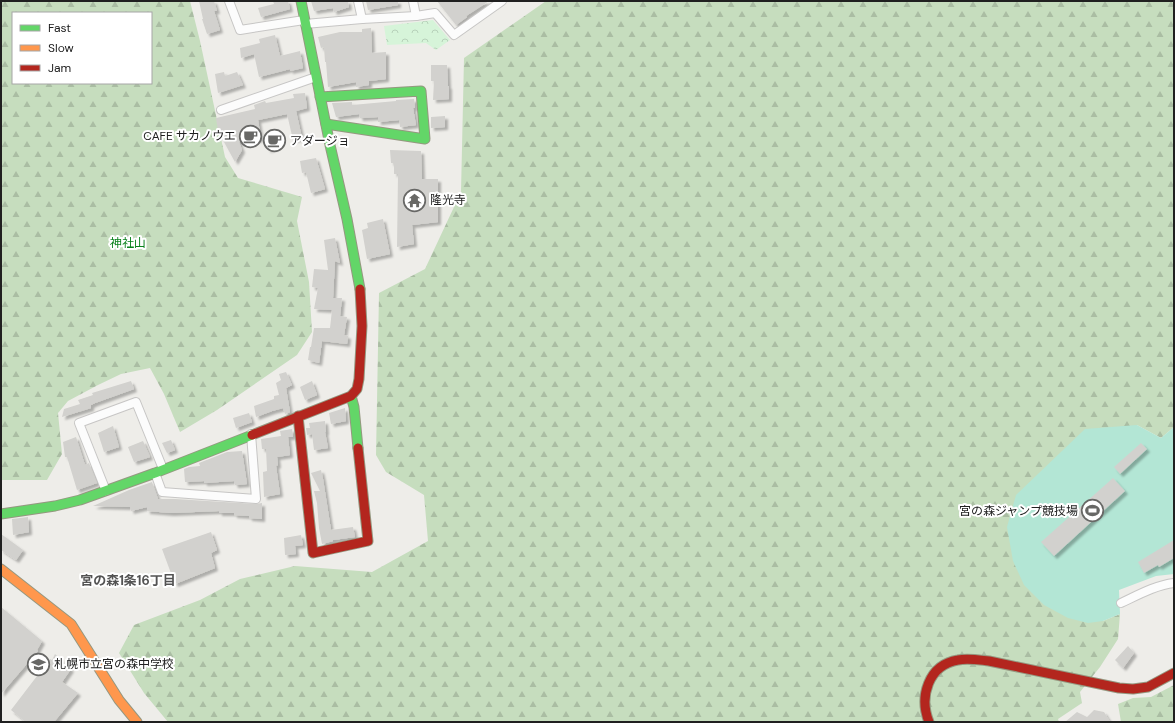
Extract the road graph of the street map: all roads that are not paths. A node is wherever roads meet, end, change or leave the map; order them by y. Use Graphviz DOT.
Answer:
graph roads {
  1 [pos="229,1"];
  2 [pos="301,1"];
  3 [pos="358,1"];
  4 [pos="413,1"];
  5 [pos="502,1"];
  6 [pos="416,16"];
  7 [pos="362,19"];
  8 [pos="305,22"];
  9 [pos="316,77"];
  10 [pos="320,97"];
  11 [pos="221,110"];
  12 [pos="326,124"];
  13 [pos="351,396"];
  14 [pos="298,416"];
  15 [pos="251,434"];
  16 [pos="159,471"];
  17 [pos="106,491"];
  18 [pos="1,514"];
  19 [pos="1,569"];
  20 [pos="1174,583"];
  21 [pos="1122,603"];
  22 [pos="1174,673"];
  23 [pos="137,722"];
  24 [pos="929,722"];
  1 -- 8 [label="street"];
  2 -- 8 [label="street"];
  3 -- 7 [label="street"];
  4 -- 6 [label="street"];
  5 -- 6 [label="street"];
  6 -- 7 [label="street"];
  7 -- 8 [label="street"];
  8 -- 9 [label="street"];
  9 -- 10 [label="street"];
  9 -- 11 [label="street"];
  10 -- 12 [label="street"];
  10 -- 12 [label="street"];
  12 -- 13 [label="street"];
  13 -- 14 [label="street"];
  13 -- 14 [label="street"];
  14 -- 15 [label="street"];
  15 -- 16 [label="street"];
  15 -- 16 [label="street"];
  16 -- 17 [label="street"];
  16 -- 17 [label="street"];
  17 -- 18 [label="street"];
  19 -- 23 [label="street"];
  20 -- 21 [label="street"];
  22 -- 24 [label="street"];
}
